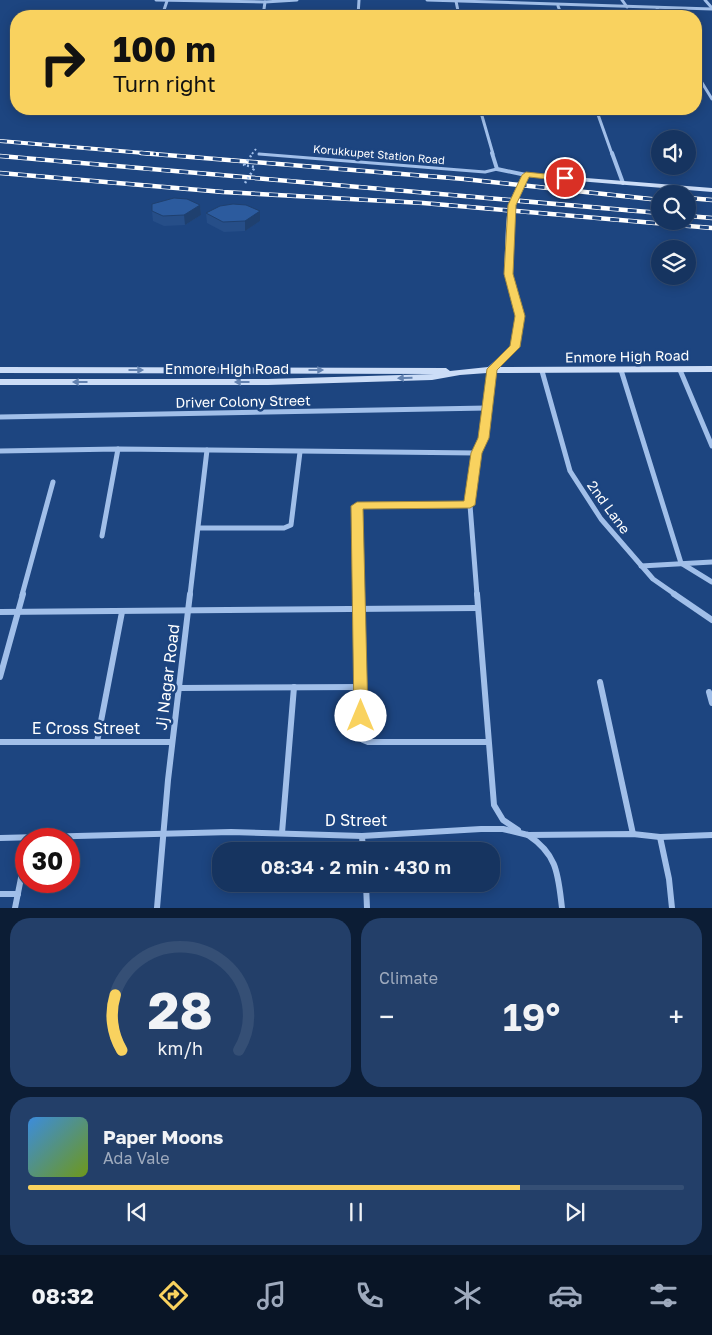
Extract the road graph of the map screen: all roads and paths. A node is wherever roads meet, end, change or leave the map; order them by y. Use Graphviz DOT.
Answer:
graph roads {
  1 [pos="156,0"];
  2 [pos="181,0"];
  3 [pos="295,0"];
  4 [pos="427,0"];
  5 [pos="544,0"];
  6 [pos="622,0"];
  7 [pos="705,0"];
  8 [pos="167,1"];
  9 [pos="456,1"];
  10 [pos="471,1"];
  11 [pos="265,2"];
  12 [pos="546,5"];
  13 [pos="558,6"];
  14 [pos="627,7"];
  15 [pos="657,8"];
  16 [pos="712,9"];
  17 [pos="264,10"];
  18 [pos="560,10"];
  19 [pos="702,83"];
  20 [pos="712,99"];
  21 [pos="482,115"];
  22 [pos="598,115"];
  23 [pos="256,149"];
  24 [pos="259,154"];
  25 [pos="497,169"];
  26 [pos="526,175"];
  27 [pos="245,183"];
  28 [pos="623,183"];
  29 [pos="712,190"];
  30 [pos="492,369"];
  31 [pos="712,369"];
  32 [pos="0,370"];
  33 [pos="621,370"];
  34 [pos="680,370"];
  35 [pos="542,371"];
  36 [pos="453,372"];
  37 [pos="0,382"];
  38 [pos="487,408"];
  39 [pos="0,417"];
  40 [pos="712,446"];
  41 [pos="118,449"];
  42 [pos="208,450"];
  43 [pos="0,451"];
  44 [pos="300,452"];
  45 [pos="476,453"];
  46 [pos="53,482"];
  47 [pos="470,505"];
  48 [pos="199,528"];
  49 [pos="102,536"];
  50 [pos="712,562"];
  51 [pos="681,563"];
  52 [pos="641,566"];
  53 [pos="712,582"];
  54 [pos="477,608"];
  55 [pos="358,610"];
  56 [pos="0,612"];
  57 [pos="18,612"];
  58 [pos="122,612"];
  59 [pos="188,612"];
  60 [pos="712,620"];
  61 [pos="0,678"];
  62 [pos="600,682"];
  63 [pos="294,687"];
  64 [pos="180,688"];
  65 [pos="361,688"];
  66 [pos="709,692"];
  67 [pos="712,703"];
  68 [pos="0,742"];
  69 [pos="96,742"];
  70 [pos="172,742"];
  71 [pos="487,742"];
  72 [pos="282,833"];
  73 [pos="633,834"];
  74 [pos="164,835"];
  75 [pos="528,835"];
  76 [pos="712,835"];
  77 [pos="362,836"];
  78 [pos="80,837"];
  79 [pos="660,837"];
  80 [pos="0,838"];
  81 [pos="15,838"];
  82 [pos="363,842"];
  83 [pos="366,892"];
  84 [pos="0,894"];
  85 [pos="18,894"];
  86 [pos="15,908"];
  87 [pos="157,908"];
  88 [pos="367,908"];
  89 [pos="562,908"];
  90 [pos="672,908"];
  1 -- 8 [label="street"];
  2 -- 8 [label="street"];
  2 -- 11 [label="street"];
  3 -- 11 [label="street"];
  4 -- 9 [label="street"];
  5 -- 12 [label="street"];
  6 -- 14 [label="street"];
  7 -- 16 [label="street"];
  9 -- 10 [label="street"];
  10 -- 12 [label="street"];
  11 -- 17 [label="street"];
  12 -- 13 [label="street"];
  13 -- 14 [label="street"];
  13 -- 18 [label="street"];
  14 -- 15 [label="street"];
  15 -- 16 [label="street"];
  19 -- 20 [label="street"];
  21 -- 25 [label="street"];
  22 -- 28 [label="street"];
  23 -- 27 [label="path, bridge"];
  24 -- 25 [label="lane, Korukkupet Station Road"];
  25 -- 26 [label="street"];
  26 -- 28 [label="main road"];
  26 -- 30 [label="main road"];
  28 -- 29 [label="main road"];
  30 -- 35 [label="main road, Enmore High Road"];
  30 -- 36 [label="main road, Enmore High Road"];
  30 -- 38 [label="street"];
  31 -- 34 [label="main road, Enmore High Road"];
  32 -- 36 [label="main road, Enmore High Road, one-way"];
  33 -- 34 [label="main road, Enmore High Road"];
  33 -- 35 [label="main road, Enmore High Road"];
  33 -- 51 [label="street"];
  34 -- 40 [label="street"];
  35 -- 52 [label="street, 2nd Lane"];
  36 -- 37 [label="main road, Enmore High Road, one-way"];
  38 -- 39 [label="street, Driver Colony Street"];
  38 -- 45 [label="street"];
  41 -- 42 [label="street"];
  41 -- 43 [label="street"];
  41 -- 49 [label="street"];
  42 -- 44 [label="street"];
  42 -- 48 [label="street, Jj Nagar Road"];
  44 -- 45 [label="street"];
  44 -- 48 [label="street"];
  45 -- 47 [label="street"];
  46 -- 57 [label="street"];
  47 -- 54 [label="street"];
  47 -- 55 [label="street"];
  48 -- 59 [label="street, Jj Nagar Road"];
  50 -- 51 [label="street"];
  51 -- 52 [label="street"];
  51 -- 53 [label="street"];
  52 -- 60 [label="street, 2nd Lane"];
  54 -- 55 [label="street"];
  54 -- 71 [label="street"];
  55 -- 59 [label="street"];
  55 -- 65 [label="street"];
  56 -- 57 [label="street"];
  57 -- 58 [label="street"];
  57 -- 61 [label="street"];
  58 -- 59 [label="street"];
  58 -- 69 [label="street"];
  59 -- 64 [label="street, Jj Nagar Road"];
  62 -- 73 [label="street"];
  63 -- 64 [label="street"];
  63 -- 65 [label="street"];
  63 -- 72 [label="street"];
  64 -- 70 [label="street, Jj Nagar Road"];
  65 -- 71 [label="street"];
  66 -- 67 [label="street"];
  68 -- 69 [label="street, E Cross Street"];
  69 -- 70 [label="street, E Cross Street"];
  70 -- 74 [label="street, Jj Nagar Road"];
  71 -- 75 [label="street"];
  72 -- 74 [label="street, D Street"];
  72 -- 77 [label="street, D Street"];
  73 -- 75 [label="street, D Street"];
  73 -- 79 [label="street, D Street"];
  74 -- 78 [label="street, D Street"];
  74 -- 87 [label="street, Jj Nagar Road"];
  75 -- 77 [label="street, D Street"];
  75 -- 89 [label="street"];
  76 -- 79 [label="street, D Street"];
  77 -- 82 [label="street"];
  79 -- 90 [label="street"];
  80 -- 81 [label="street, D Street"];
  83 -- 88 [label="street"];
  84 -- 85 [label="street"];
  85 -- 86 [label="street"];
}
